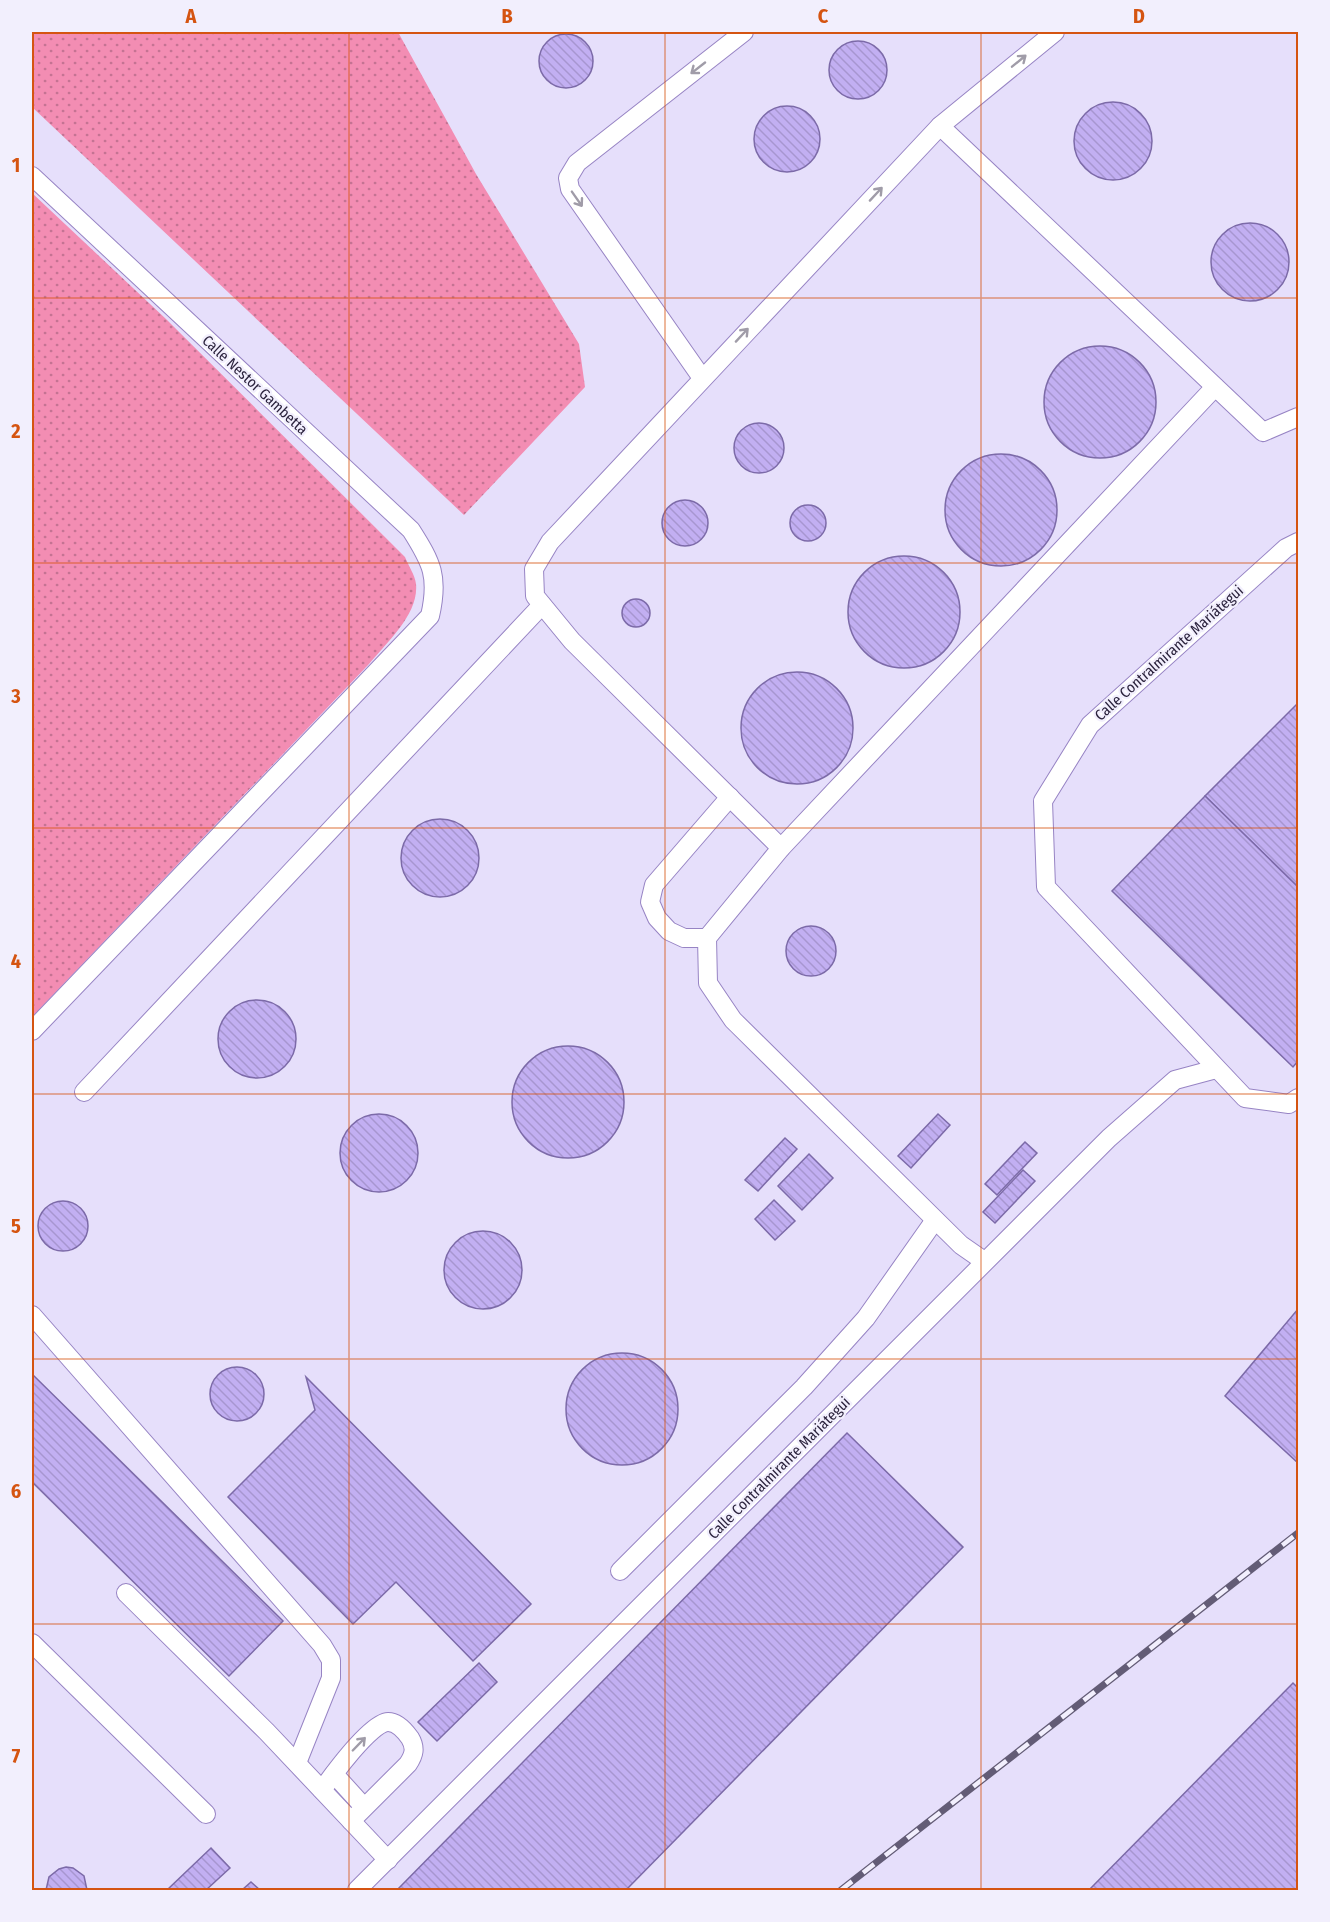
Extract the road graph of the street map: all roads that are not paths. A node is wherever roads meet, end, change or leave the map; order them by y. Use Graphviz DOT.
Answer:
graph roads {
  1 [pos="744,32"];
  2 [pos="1055,32"];
  3 [pos="940,126"];
  4 [pos="32,176"];
  5 [pos="702,378"];
  6 [pos="1215,387"];
  7 [pos="1299,417"];
  8 [pos="1299,542"];
  9 [pos="542,605"];
  10 [pos="730,797"];
  11 [pos="781,848"];
  12 [pos="707,938"];
  13 [pos="32,1031"];
  14 [pos="1216,1069"];
  15 [pos="84,1092"];
  16 [pos="1299,1098"];
  17 [pos="935,1220"];
  18 [pos="984,1261"];
  19 [pos="32,1315"];
  20 [pos="620,1571"];
  21 [pos="126,1593"];
  22 [pos="32,1643"];
  23 [pos="297,1763"];
  24 [pos="334,1774"];
  25 [pos="322,1790"];
  26 [pos="364,1807"];
  27 [pos="206,1814"];
  28 [pos="351,1821"];
  29 [pos="388,1860"];
  30 [pos="357,1890"];
  1 -- 5 [label="street, one-way"];
  3 -- 2 [label="street, one-way"];
  5 -- 3 [label="street, one-way"];
  3 -- 6 [label="street"];
  4 -- 13 [label="street, Calle Nestor Gambetta"];
  5 -- 9 [label="street"];
  6 -- 7 [label="street"];
  6 -- 11 [label="street"];
  8 -- 14 [label="street, Calle Contralmirante Mariátegui"];
  9 -- 10 [label="street"];
  9 -- 15 [label="street"];
  10 -- 11 [label="street"];
  10 -- 12 [label="street"];
  11 -- 12 [label="street"];
  12 -- 17 [label="street"];
  14 -- 16 [label="street, Calle Contralmirante Mariátegui"];
  14 -- 18 [label="street, Calle Contralmirante Mariátegui"];
  17 -- 18 [label="street"];
  17 -- 20 [label="street"];
  18 -- 29 [label="street, Calle Contralmirante Mariátegui"];
  19 -- 23 [label="street"];
  21 -- 23 [label="street"];
  22 -- 27 [label="street"];
  23 -- 25 [label="street"];
  24 -- 25 [label="street"];
  24 -- 26 [label="street"];
  24 -- 26 [label="street, one-way"];
  25 -- 28 [label="street"];
  26 -- 28 [label="street"];
  28 -- 29 [label="street"];
  29 -- 30 [label="street, Calle Contralmirante Mariátegui"];
}
